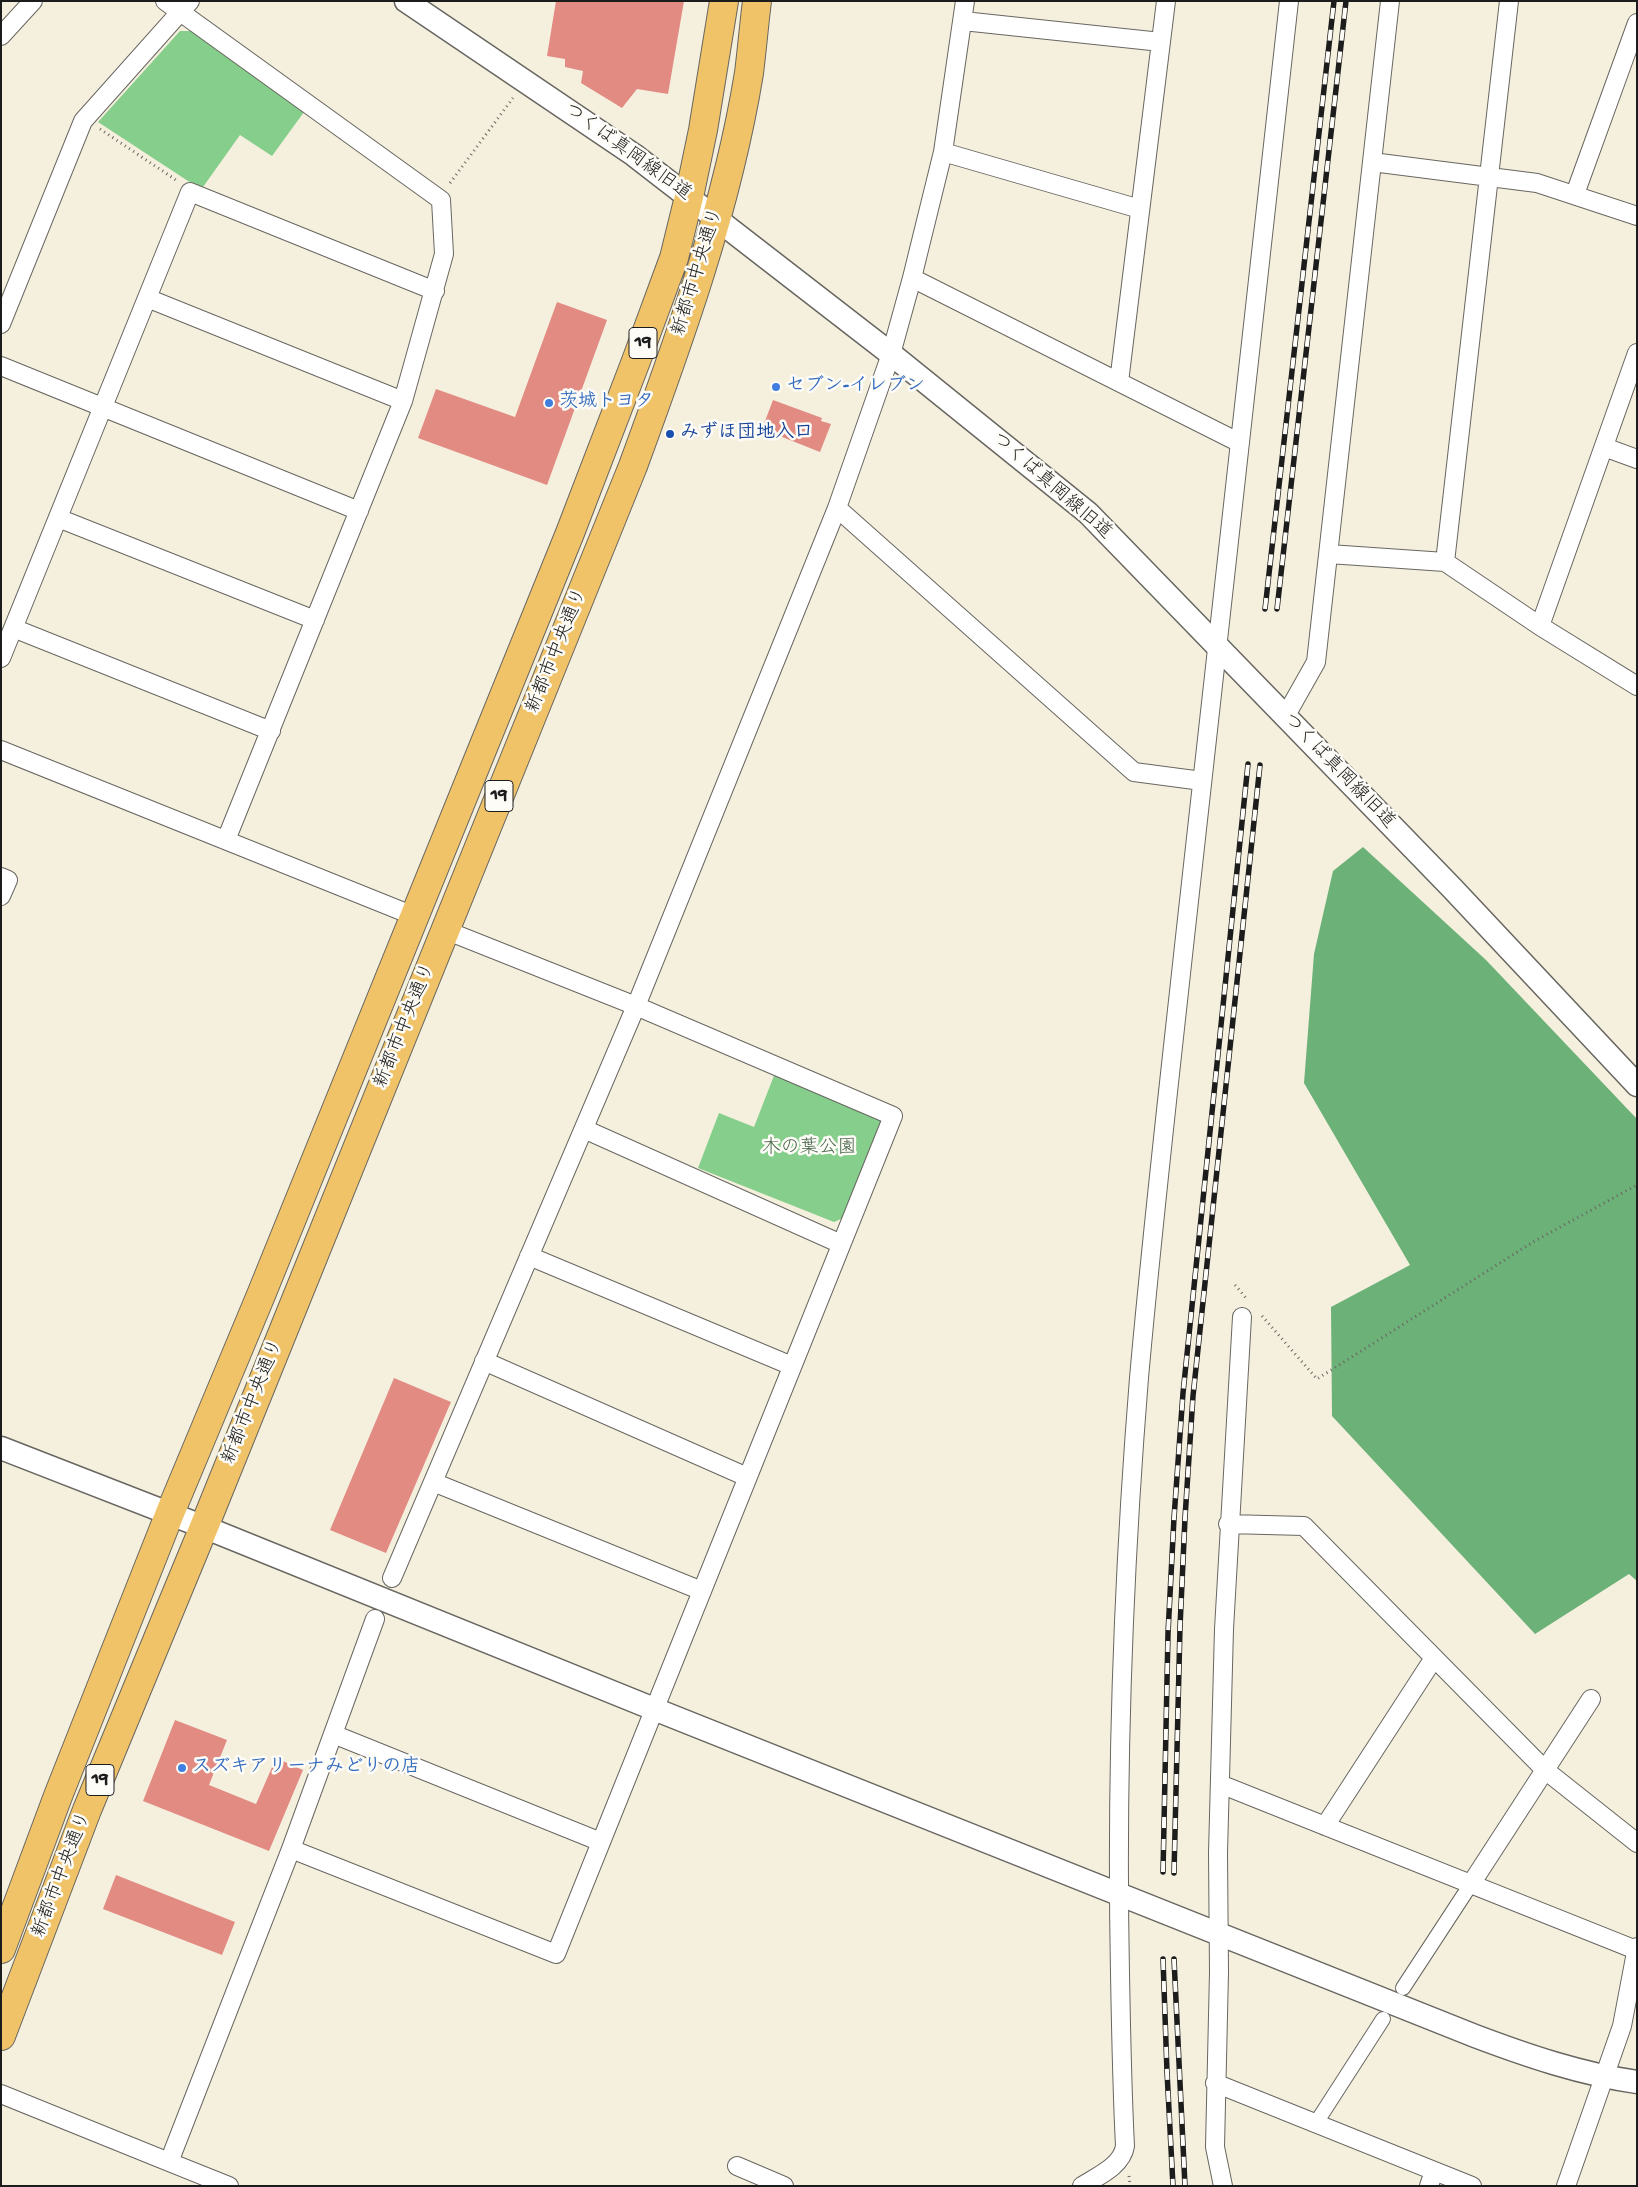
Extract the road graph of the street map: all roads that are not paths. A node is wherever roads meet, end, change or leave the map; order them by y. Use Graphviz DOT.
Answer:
graph roads {
  1 [pos="33,1"];
  2 [pos="166,1"];
  3 [pos="406,1"];
  4 [pos="724,1"];
  5 [pos="757,1"];
  6 [pos="965,1"];
  7 [pos="1166,1"];
  8 [pos="1289,1"];
  9 [pos="1390,1"];
  10 [pos="1509,1"];
  11 [pos="185,7"];
  12 [pos="963,22"];
  13 [pos="1637,23"];
  14 [pos="1,36"];
  15 [pos="1161,42"];
  16 [pos="943,152"];
  17 [pos="1372,162"];
  18 [pos="1490,176"];
  19 [pos="1575,194"];
  20 [pos="690,197"];
  21 [pos="1140,209"];
  22 [pos="1637,216"];
  23 [pos="716,219"];
  24 [pos="912,278"];
  25 [pos="435,291"];
  26 [pos="147,298"];
  27 [pos="1,324"];
  28 [pos="1637,353"];
  29 [pos="890,354"];
  30 [pos="1,366"];
  31 [pos="1119,382"];
  32 [pos="403,401"];
  33 [pos="102,407"];
  34 [pos="1240,443"];
  35 [pos="1604,447"];
  36 [pos="1637,459"];
  37 [pos="837,508"];
  38 [pos="359,512"];
  39 [pos="58,518"];
  40 [pos="1329,554"];
  41 [pos="1445,562"];
  42 [pos="315,620"];
  43 [pos="1540,626"];
  44 [pos="13,628"];
  45 [pos="1216,646"];
  46 [pos="1,658"];
  47 [pos="1637,686"];
  48 [pos="1285,717"];
  49 [pos="271,731"];
  50 [pos="1,750"];
  51 [pos="1202,781"];
  52 [pos="226,840"];
  53 [pos="1,877"];
  54 [pos="1,896"];
  55 [pos="414,916"];
  56 [pos="445,930"];
  57 [pos="636,1006"];
  58 [pos="1637,1085"];
  59 [pos="584,1129"];
  60 [pos="841,1244"];
  61 [pos="529,1256"];
  62 [pos="1242,1317"];
  63 [pos="484,1361"];
  64 [pos="792,1366"];
  65 [pos="1,1448"];
  66 [pos="747,1478"];
  67 [pos="433,1482"];
  68 [pos="170,1513"];
  69 [pos="1228,1524"];
  70 [pos="204,1527"];
  71 [pos="392,1578"];
  72 [pos="702,1591"];
  73 [pos="375,1619"];
  74 [pos="1434,1658"];
  75 [pos="1591,1699"];
  76 [pos="654,1709"];
  77 [pos="333,1734"];
  78 [pos="1545,1770"];
  79 [pos="1220,1784"];
  80 [pos="1325,1826"];
  81 [pos="601,1842"];
  82 [pos="1637,1843"];
  83 [pos="291,1849"];
  84 [pos="1471,1884"];
  85 [pos="1118,1895"];
  86 [pos="1218,1934"];
  87 [pos="1,1948"];
  88 [pos="1636,1949"];
  89 [pos="1403,1988"];
  90 [pos="1383,2019"];
  91 [pos="1,2036"];
  92 [pos="1605,2076"];
  93 [pos="1637,2082"];
  94 [pos="1215,2083"];
  95 [pos="1,2094"];
  96 [pos="1316,2123"];
  97 [pos="169,2162"];
  98 [pos="737,2166"];
  99 [pos="1431,2178"];
  100 [pos="230,2186"];
  101 [pos="784,2186"];
  102 [pos="1082,2186"];
  103 [pos="1223,2186"];
  104 [pos="1472,2186"];
  105 [pos="1566,2186"];
  1 -- 14 [label="street"];
  2 -- 11 [label="street"];
  3 -- 20 [label="street, つくば真岡線旧道"];
  4 -- 20 [label="main road, 新都市中央通り / 19"];
  5 -- 23 [label="main road, 新都市中央通り / 19"];
  6 -- 12 [label="street"];
  7 -- 15 [label="street"];
  8 -- 34 [label="street"];
  9 -- 17 [label="street"];
  10 -- 18 [label="street"];
  11 -- 25 [label="street"];
  11 -- 27 [label="street"];
  12 -- 15 [label="street"];
  12 -- 16 [label="street"];
  13 -- 19 [label="street"];
  15 -- 21 [label="street"];
  16 -- 21 [label="street"];
  16 -- 24 [label="street"];
  17 -- 18 [label="street"];
  17 -- 40 [label="street"];
  18 -- 19 [label="street"];
  18 -- 41 [label="street"];
  19 -- 22 [label="street"];
  20 -- 23 [label="street, つくば真岡線旧道"];
  20 -- 55 [label="main road, 新都市中央通り / 19"];
  21 -- 31 [label="street"];
  23 -- 29 [label="street, つくば真岡線旧道"];
  23 -- 56 [label="main road, 新都市中央通り / 19"];
  24 -- 29 [label="street"];
  24 -- 31 [label="street"];
  25 -- 26 [label="street"];
  25 -- 32 [label="street"];
  26 -- 32 [label="street"];
  26 -- 33 [label="street"];
  28 -- 35 [label="street"];
  29 -- 37 [label="street"];
  29 -- 45 [label="street, つくば真岡線旧道"];
  30 -- 33 [label="street"];
  31 -- 34 [label="street"];
  32 -- 38 [label="street"];
  33 -- 38 [label="street"];
  33 -- 39 [label="street"];
  34 -- 45 [label="street"];
  35 -- 36 [label="street"];
  35 -- 43 [label="street"];
  37 -- 51 [label="street"];
  37 -- 57 [label="street"];
  38 -- 42 [label="street"];
  39 -- 42 [label="street"];
  39 -- 44 [label="street"];
  40 -- 41 [label="street"];
  40 -- 48 [label="street"];
  41 -- 43 [label="street"];
  42 -- 49 [label="street"];
  43 -- 47 [label="street"];
  44 -- 46 [label="street"];
  44 -- 49 [label="street"];
  45 -- 48 [label="street, つくば真岡線旧道"];
  45 -- 51 [label="street"];
  48 -- 58 [label="street, つくば真岡線旧道"];
  49 -- 52 [label="street"];
  50 -- 52 [label="street"];
  51 -- 85 [label="street"];
  52 -- 55 [label="street"];
  53 -- 54 [label="street"];
  55 -- 68 [label="main road, 新都市中央通り / 19"];
  56 -- 57 [label="street"];
  56 -- 70 [label="main road, 新都市中央通り / 19"];
  57 -- 59 [label="street"];
  57 -- 60 [label="street"];
  59 -- 60 [label="street"];
  59 -- 61 [label="street"];
  60 -- 64 [label="street"];
  61 -- 63 [label="street"];
  61 -- 64 [label="street"];
  62 -- 69 [label="street"];
  63 -- 66 [label="street"];
  63 -- 67 [label="street"];
  64 -- 66 [label="street"];
  65 -- 68 [label="street"];
  66 -- 72 [label="street"];
  67 -- 71 [label="street"];
  67 -- 72 [label="street"];
  68 -- 70 [label="street"];
  68 -- 87 [label="main road, 新都市中央通り / 19"];
  69 -- 74 [label="street"];
  69 -- 79 [label="street"];
  70 -- 76 [label="street"];
  70 -- 91 [label="main road, 新都市中央通り / 19"];
  72 -- 76 [label="street"];
  73 -- 77 [label="street"];
  74 -- 78 [label="street"];
  74 -- 80 [label="street"];
  75 -- 78 [label="street"];
  76 -- 81 [label="street"];
  76 -- 85 [label="street"];
  77 -- 81 [label="street"];
  77 -- 83 [label="street"];
  78 -- 82 [label="street"];
  78 -- 84 [label="street"];
  79 -- 80 [label="street"];
  79 -- 86 [label="street"];
  80 -- 84 [label="street"];
  81 -- 83 [label="street"];
  83 -- 97 [label="street"];
  84 -- 88 [label="street"];
  84 -- 89 [label="street"];
  85 -- 86 [label="street"];
  85 -- 102 [label="street"];
  86 -- 92 [label="street"];
  86 -- 94 [label="street"];
  88 -- 92 [label="street"];
  90 -- 96 [label="street"];
  92 -- 93 [label="street"];
  92 -- 105 [label="street"];
  94 -- 96 [label="street"];
  94 -- 103 [label="street"];
  95 -- 97 [label="street"];
  96 -- 99 [label="street"];
  97 -- 100 [label="street"];
  98 -- 101 [label="street"];
  99 -- 104 [label="street"];
}
